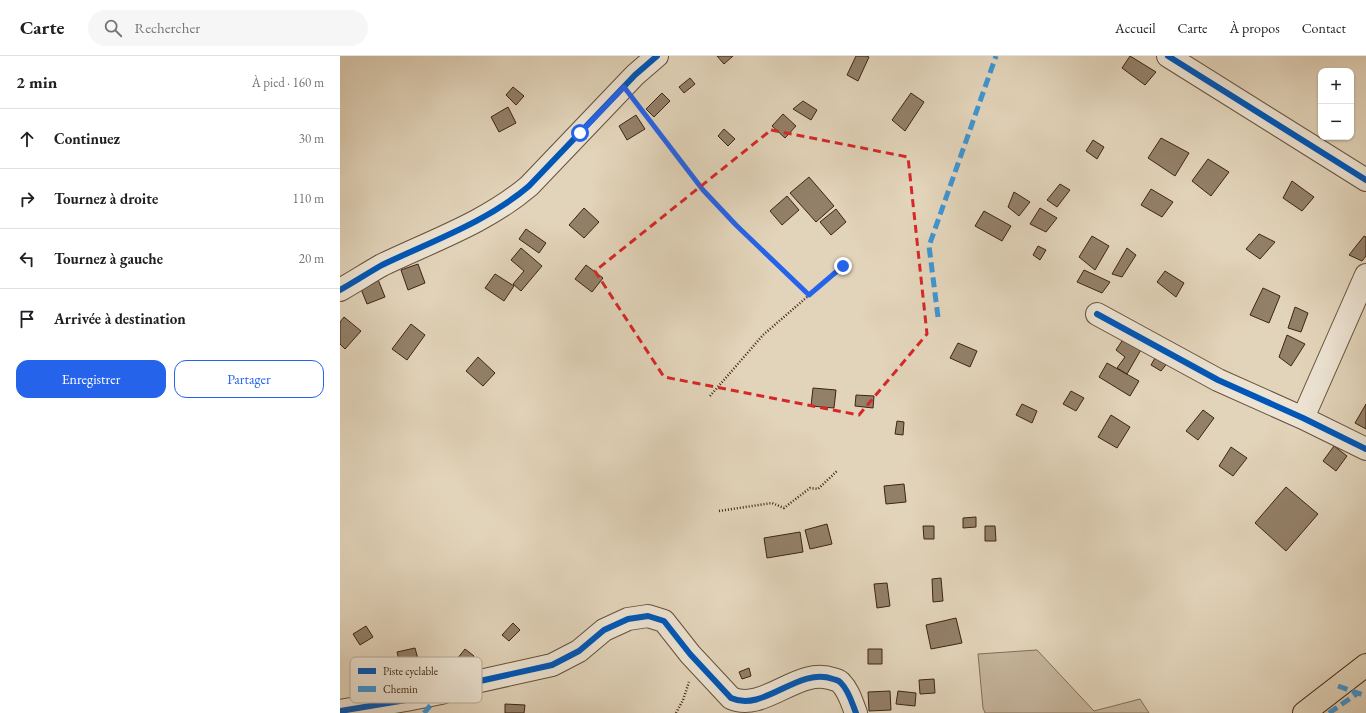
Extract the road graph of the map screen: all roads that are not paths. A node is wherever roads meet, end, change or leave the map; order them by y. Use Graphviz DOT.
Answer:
graph roads {
  1 [pos="657,56"];
  2 [pos="1168,56"];
  3 [pos="1366,180"];
  4 [pos="1366,275"];
  5 [pos="340,290"];
  6 [pos="1097,314"];
  7 [pos="1303,418"];
  8 [pos="1366,450"];
  9 [pos="1366,665"];
  10 [pos="482,681"];
  11 [pos="388,703"];
  12 [pos="340,711"];
  13 [pos="856,713"];
  14 [pos="1304,713"];
  1 -- 5 [label="street"];
  2 -- 3 [label="street"];
  4 -- 7 [label="street"];
  6 -- 7 [label="street"];
  7 -- 8 [label="street"];
  9 -- 14 [label="highway"];
  10 -- 13 [label="street"];
  11 -- 12 [label="street"];
}
